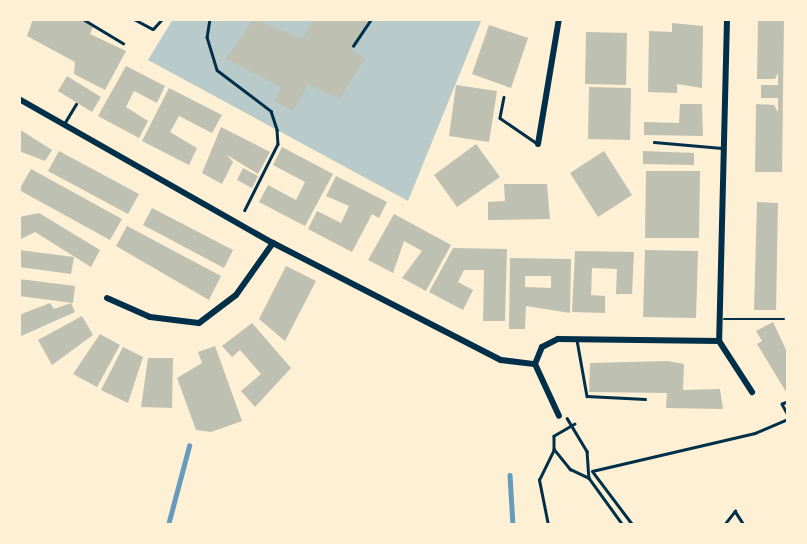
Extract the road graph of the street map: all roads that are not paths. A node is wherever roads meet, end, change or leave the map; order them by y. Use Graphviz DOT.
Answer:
graph roads {
  1 [pos="83,19"];
  2 [pos="134,19"];
  3 [pos="162,19"];
  4 [pos="559,19"];
  5 [pos="727,19"];
  6 [pos="123,43"];
  7 [pos="504,97"];
  8 [pos="19,99"];
  9 [pos="76,104"];
  10 [pos="62,127"];
  11 [pos="654,142"];
  12 [pos="538,144"];
  13 [pos="725,148"];
  14 [pos="273,243"];
  15 [pos="107,298"];
  16 [pos="724,319"];
  17 [pos="784,319"];
  18 [pos="577,340"];
  19 [pos="719,341"];
  20 [pos="535,364"];
  21 [pos="752,392"];
  22 [pos="645,399"];
  23 [pos="559,416"];
  1 -- 6 [label="lane"];
  2 -- 3 [label="lane"];
  4 -- 12 [label="street"];
  5 -- 13 [label="street"];
  7 -- 12 [label="lane"];
  8 -- 10 [label="street"];
  9 -- 10 [label="lane"];
  10 -- 14 [label="street"];
  11 -- 13 [label="lane"];
  13 -- 16 [label="street"];
  14 -- 15 [label="street"];
  14 -- 20 [label="street"];
  16 -- 17 [label="lane"];
  16 -- 19 [label="street"];
  18 -- 19 [label="street"];
  18 -- 20 [label="street"];
  18 -- 22 [label="lane"];
  19 -- 21 [label="street"];
  20 -- 23 [label="street"];
}
